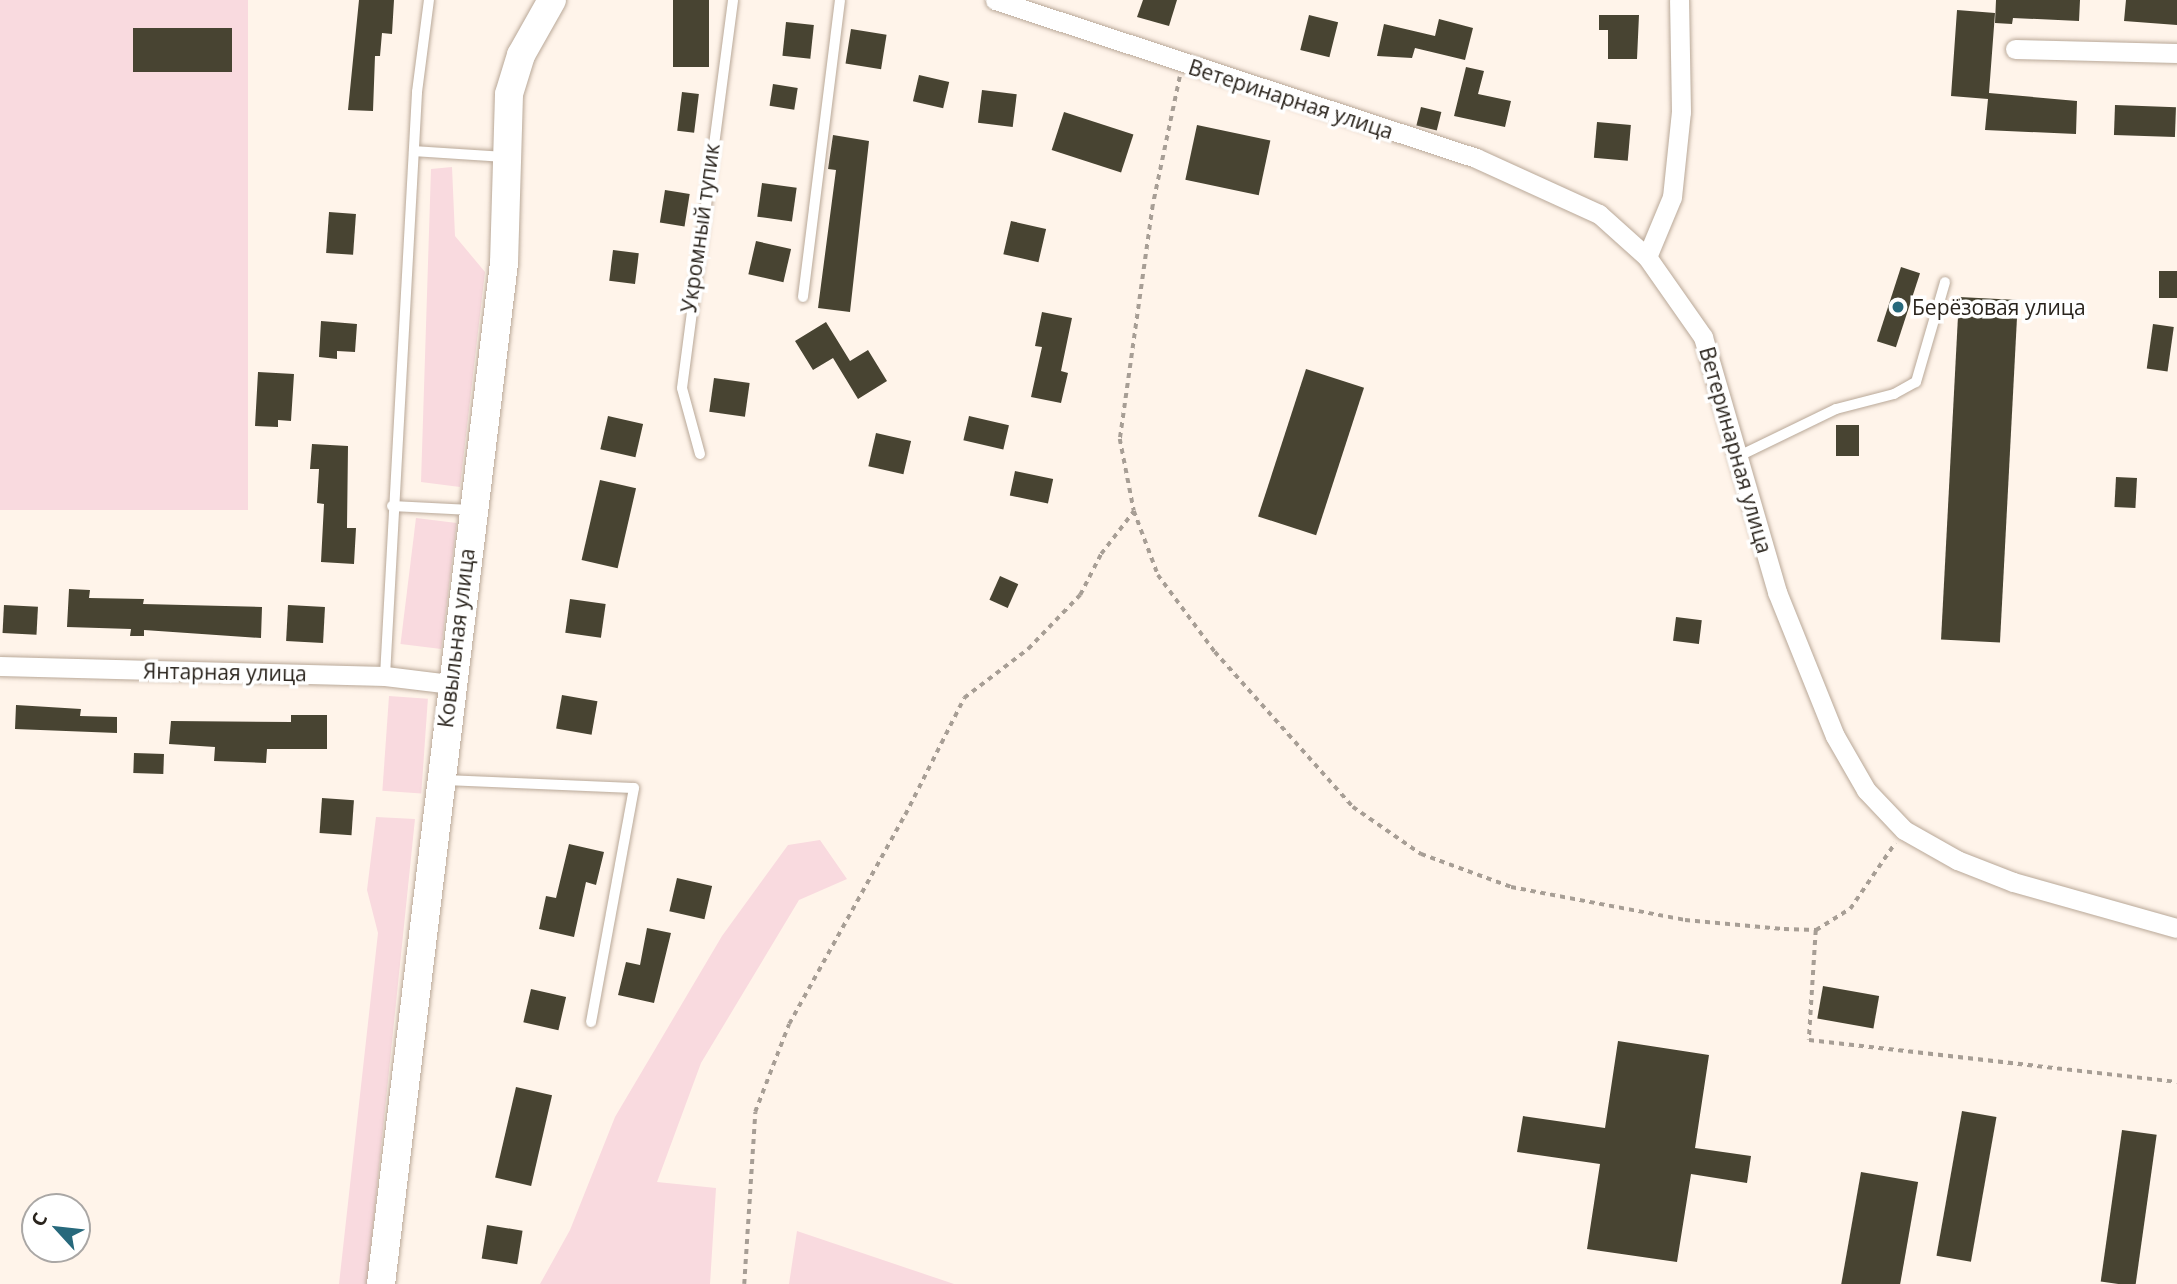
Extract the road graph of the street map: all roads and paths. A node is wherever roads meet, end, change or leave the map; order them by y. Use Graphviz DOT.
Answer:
graph roads {
  1 [pos="429,0"];
  2 [pos="552,0"];
  3 [pos="733,0"];
  4 [pos="840,0"];
  5 [pos="995,0"];
  6 [pos="1679,0"];
  7 [pos="2015,49"];
  8 [pos="2177,53"];
  9 [pos="1184,65"];
  10 [pos="414,151"];
  11 [pos="506,157"];
  12 [pos="1647,257"];
  13 [pos="1945,282"];
  14 [pos="803,297"];
  15 [pos="700,454"];
  16 [pos="1736,457"];
  17 [pos="392,506"];
  18 [pos="471,510"];
  19 [pos="1134,511"];
  20 [pos="0,666"];
  21 [pos="385,676"];
  22 [pos="450,684"];
  23 [pos="440,780"];
  24 [pos="1904,830"];
  25 [pos="2177,928"];
  26 [pos="1816,930"];
  27 [pos="591,1022"];
  28 [pos="2177,1082"];
  29 [pos="381,1284"];
  30 [pos="744,1284"];
  1 -- 10 [label="lane"];
  2 -- 11 [label="street, Ковыльная улица"];
  3 -- 15 [label="lane, Укромный тупик"];
  4 -- 14 [label="lane"];
  5 -- 9 [label="street, Ветеринарная улица"];
  6 -- 12 [label="street"];
  7 -- 8 [label="street"];
  9 -- 12 [label="street, Ветеринарная улица"];
  9 -- 19 [label="path"];
  10 -- 11 [label="lane"];
  10 -- 17 [label="lane"];
  11 -- 18 [label="street, Ковыльная улица"];
  12 -- 16 [label="street, Ветеринарная улица"];
  13 -- 16 [label="lane"];
  16 -- 24 [label="street, Ветеринарная улица"];
  17 -- 18 [label="lane"];
  17 -- 21 [label="lane"];
  18 -- 22 [label="street, Ковыльная улица"];
  19 -- 26 [label="path"];
  19 -- 30 [label="path"];
  20 -- 21 [label="street, Янтарная улица"];
  21 -- 22 [label="street, Янтарная улица"];
  22 -- 23 [label="street, Ковыльная улица"];
  23 -- 27 [label="lane"];
  23 -- 29 [label="street, Ковыльная улица"];
  24 -- 25 [label="street, Ветеринарная улица"];
  24 -- 26 [label="path"];
  26 -- 28 [label="path"];
}
